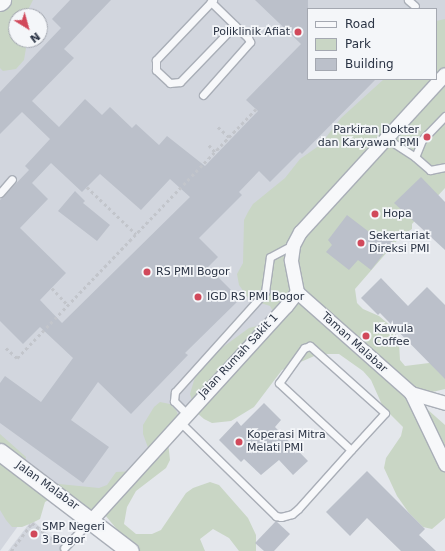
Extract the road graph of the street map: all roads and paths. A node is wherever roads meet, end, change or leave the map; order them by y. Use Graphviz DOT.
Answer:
graph roads {
  1 [pos="408,0"];
  2 [pos="212,1"];
  3 [pos="415,6"];
  4 [pos="236,25"];
  5 [pos="445,74"];
  6 [pos="203,95"];
  7 [pos="256,109"];
  8 [pos="445,116"];
  9 [pos="218,127"];
  10 [pos="229,137"];
  11 [pos="386,138"];
  12 [pos="209,145"];
  13 [pos="215,152"];
  14 [pos="415,157"];
  15 [pos="445,167"];
  16 [pos="12,179"];
  17 [pos="87,187"];
  18 [pos="0,193"];
  19 [pos="136,234"];
  20 [pos="293,245"];
  21 [pos="52,288"];
  22 [pos="297,292"];
  23 [pos="68,305"];
  24 [pos="6,348"];
  25 [pos="411,393"];
  26 [pos="445,403"];
  27 [pos="182,417"];
  28 [pos="351,450"];
  29 [pos="0,452"];
  30 [pos="445,464"];
  31 [pos="92,519"];
  32 [pos="64,548"];
  33 [pos="11,551"];
  34 [pos="130,551"];
  1 -- 3 [label="lane"];
  2 -- 4 [label="lane"];
  2 -- 4 [label="lane"];
  4 -- 6 [label="lane"];
  5 -- 11 [label="street"];
  7 -- 10 [label="path"];
  8 -- 14 [label="lane"];
  9 -- 10 [label="path"];
  10 -- 13 [label="path"];
  11 -- 14 [label="lane"];
  11 -- 20 [label="street"];
  12 -- 13 [label="path"];
  13 -- 19 [label="path"];
  14 -- 15 [label="lane"];
  16 -- 18 [label="lane"];
  17 -- 19 [label="path"];
  19 -- 23 [label="path"];
  20 -- 22 [label="street"];
  20 -- 27 [label="lane"];
  21 -- 23 [label="path"];
  22 -- 25 [label="street, Taman Malabar"];
  22 -- 27 [label="street, Jalan Rumah Sakit 1"];
  23 -- 24 [label="path"];
  25 -- 26 [label="street, Taman Malabar"];
  25 -- 30 [label="street, Taman Malabar"];
  27 -- 28 [label="lane"];
  27 -- 31 [label="street, Jalan Rumah Sakit 1"];
  28 -- 28 [label="lane"];
  29 -- 31 [label="street, Jalan Malabar"];
  31 -- 32 [label="lane"];
  31 -- 34 [label="street, Jalan Malabar"];
  32 -- 33 [label="path"];
}
